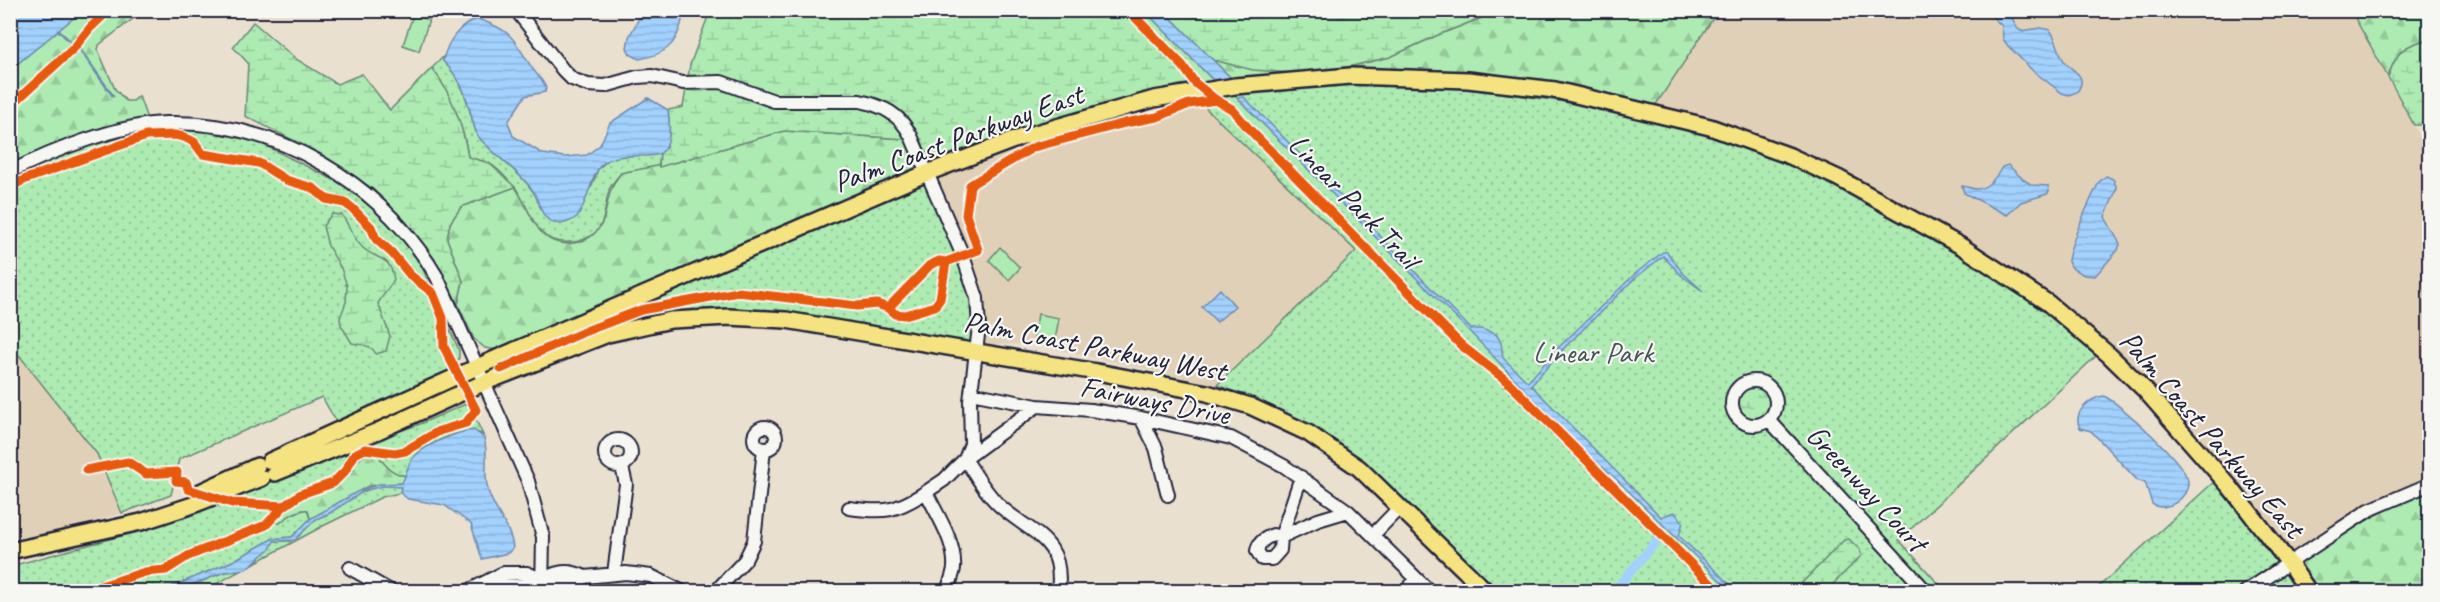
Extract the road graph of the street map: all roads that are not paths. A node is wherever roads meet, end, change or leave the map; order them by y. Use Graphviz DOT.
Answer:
graph roads {
  1 [pos="516,10"];
  2 [pos="10,172"];
  3 [pos="927,173"];
  4 [pos="977,351"];
  5 [pos="476,367"];
  6 [pos="483,383"];
  7 [pos="971,393"];
  8 [pos="1037,406"];
  9 [pos="1141,418"];
  10 [pos="1768,420"];
  11 [pos="324,445"];
  12 [pos="764,449"];
  13 [pos="965,459"];
  14 [pos="622,466"];
  15 [pos="1301,477"];
  16 [pos="2430,483"];
  17 [pos="926,492"];
  18 [pos="1168,495"];
  19 [pos="1400,507"];
  20 [pos="849,508"];
  21 [pos="1348,511"];
  22 [pos="1374,534"];
  23 [pos="15,551"];
  24 [pos="2289,563"];
  25 [pos="350,568"];
  26 [pos="614,573"];
  27 [pos="1416,579"];
  28 [pos="542,585"];
  29 [pos="392,591"];
  30 [pos="466,591"];
  31 [pos="683,591"];
  32 [pos="715,591"];
  33 [pos="947,591"];
  34 [pos="1058,591"];
  35 [pos="1406,591"];
  36 [pos="1430,591"];
  37 [pos="1487,591"];
  38 [pos="1927,591"];
  39 [pos="2245,591"];
  40 [pos="2308,591"];
  1 -- 3 [label="street"];
  2 -- 5 [label="street"];
  3 -- 4 [label="street"];
  3 -- 5 [label="main road, Palm Coast Parkway East"];
  3 -- 24 [label="main road, Palm Coast Parkway East"];
  4 -- 6 [label="main road, Palm Coast Parkway West"];
  4 -- 7 [label="street"];
  4 -- 19 [label="main road, Palm Coast Parkway West"];
  5 -- 6 [label="street"];
  5 -- 11 [label="main road, Palm Coast Parkway East"];
  6 -- 11 [label="main road, Palm Coast Parkway West"];
  6 -- 28 [label="street"];
  7 -- 8 [label="street, Fairways Drive"];
  7 -- 13 [label="street"];
  8 -- 9 [label="street, Fairways Drive"];
  8 -- 13 [label="street"];
  9 -- 15 [label="street, Fairways Drive"];
  9 -- 18 [label="street"];
  10 -- 38 [label="street, Greenway Court"];
  11 -- 23 [label="main road"];
  12 -- 32 [label="street"];
  13 -- 17 [label="street"];
  13 -- 34 [label="street"];
  14 -- 26 [label="street"];
  15 -- 21 [label="street, Fairways Drive"];
  15 -- 21 [label="street"];
  16 -- 24 [label="street"];
  17 -- 20 [label="street"];
  17 -- 33 [label="street"];
  19 -- 22 [label="street"];
  19 -- 37 [label="main road, Palm Coast Parkway West"];
  21 -- 22 [label="street, Fairways Drive"];
  22 -- 27 [label="street, Fairways Drive"];
  24 -- 39 [label="street"];
  24 -- 40 [label="main road, Palm Coast Parkway East"];
  25 -- 29 [label="street"];
  26 -- 28 [label="street"];
  26 -- 31 [label="street"];
  27 -- 35 [label="street"];
  27 -- 36 [label="street, Fairways Drive"];
  28 -- 30 [label="street"];
}
